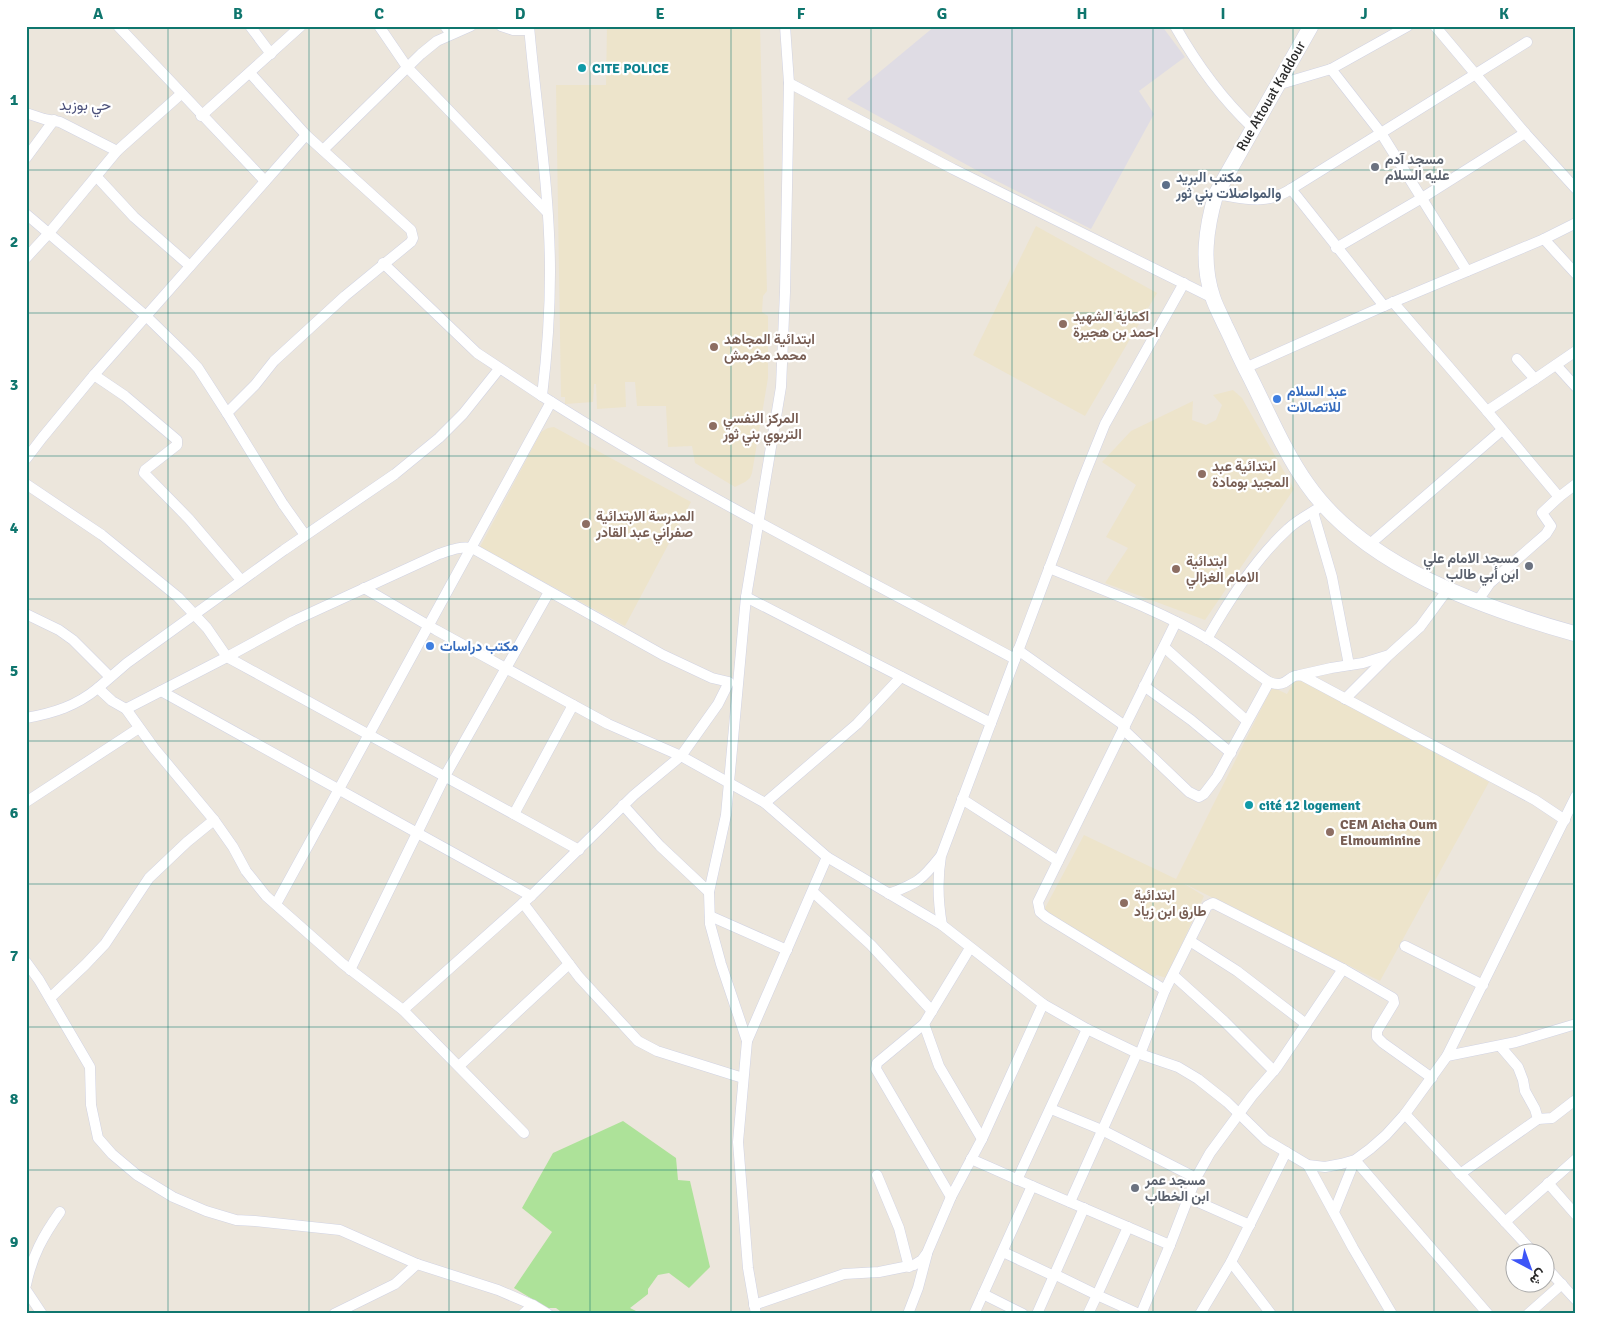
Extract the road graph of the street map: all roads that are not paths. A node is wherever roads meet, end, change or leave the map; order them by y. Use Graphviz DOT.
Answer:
graph roads {
  1 [pos="118,26"];
  2 [pos="250,26"];
  3 [pos="301,26"];
  4 [pos="379,26"];
  5 [pos="471,26"];
  6 [pos="501,26"];
  7 [pos="785,26"];
  8 [pos="1175,26"];
  9 [pos="1311,26"];
  10 [pos="1408,26"];
  11 [pos="1435,26"];
  12 [pos="529,28"];
  13 [pos="448,30"];
  14 [pos="1527,42"];
  15 [pos="271,54"];
  16 [pos="407,67"];
  17 [pos="1331,69"];
  18 [pos="250,73"];
  19 [pos="1475,74"];
  20 [pos="788,83"];
  21 [pos="1277,85"];
  22 [pos="180,94"];
  23 [pos="26,113"];
  24 [pos="201,116"];
  25 [pos="54,120"];
  26 [pos="1253,128"];
  27 [pos="1381,132"];
  28 [pos="1524,133"];
  29 [pos="306,135"];
  30 [pos="323,150"];
  31 [pos="117,151"];
  32 [pos="26,158"];
  33 [pos="96,176"];
  34 [pos="264,181"];
  35 [pos="1291,189"];
  36 [pos="1576,189"];
  37 [pos="1216,194"];
  38 [pos="1422,198"];
  39 [pos="547,212"];
  40 [pos="26,214"];
  41 [pos="1576,223"];
  42 [pos="50,233"];
  43 [pos="1544,239"];
  44 [pos="1336,248"];
  45 [pos="26,258"];
  46 [pos="383,263"];
  47 [pos="190,266"];
  48 [pos="1467,270"];
  49 [pos="1576,274"];
  50 [pos="1184,283"];
  51 [pos="1213,298"];
  52 [pos="1388,304"];
  53 [pos="146,316"];
  54 [pos="1576,351"];
  55 [pos="1517,358"];
  56 [pos="1556,365"];
  57 [pos="1245,368"];
  58 [pos="499,369"];
  59 [pos="94,375"];
  60 [pos="1535,379"];
  61 [pos="1576,387"];
  62 [pos="542,396"];
  63 [pos="551,402"];
  64 [pos="1487,412"];
  65 [pos="227,413"];
  66 [pos="1502,430"];
  67 [pos="26,460"];
  68 [pos="26,484"];
  69 [pos="1576,484"];
  70 [pos="1560,497"];
  71 [pos="1318,508"];
  72 [pos="758,522"];
  73 [pos="305,534"];
  74 [pos="1370,544"];
  75 [pos="472,548"];
  76 [pos="1049,568"];
  77 [pos="242,580"];
  78 [pos="364,588"];
  79 [pos="1448,589"];
  80 [pos="549,592"];
  81 [pos="746,597"];
  82 [pos="1478,602"];
  83 [pos="26,614"];
  84 [pos="194,614"];
  85 [pos="1176,622"];
  86 [pos="429,626"];
  87 [pos="1576,634"];
  88 [pos="1207,639"];
  89 [pos="1164,647"];
  90 [pos="1017,654"];
  91 [pos="1389,655"];
  92 [pos="227,657"];
  93 [pos="1349,665"];
  94 [pos="506,668"];
  95 [pos="1300,675"];
  96 [pos="110,677"];
  97 [pos="901,677"];
  98 [pos="734,682"];
  99 [pos="1269,682"];
  100 [pos="1144,686"];
  101 [pos="98,688"];
  102 [pos="160,691"];
  103 [pos="1345,698"];
  104 [pos="573,705"];
  105 [pos="126,709"];
  106 [pos="26,718"];
  107 [pos="1247,720"];
  108 [pos="991,723"];
  109 [pos="1124,727"];
  110 [pos="139,728"];
  111 [pos="368,734"];
  112 [pos="1231,753"];
  113 [pos="681,756"];
  114 [pos="445,776"];
  115 [pos="728,781"];
  116 [pos="339,790"];
  117 [pos="1576,796"];
  118 [pos="962,798"];
  119 [pos="26,802"];
  120 [pos="765,803"];
  121 [pos="623,806"];
  122 [pos="514,814"];
  123 [pos="1570,815"];
  124 [pos="214,820"];
  125 [pos="417,833"];
  126 [pos="579,850"];
  127 [pos="941,856"];
  128 [pos="827,857"];
  129 [pos="1058,861"];
  130 [pos="710,892"];
  131 [pos="813,892"];
  132 [pos="889,894"];
  133 [pos="527,900"];
  134 [pos="276,904"];
  135 [pos="710,916"];
  136 [pos="942,925"];
  137 [pos="1190,941"];
  138 [pos="1405,946"];
  139 [pos="970,948"];
  140 [pos="787,950"];
  141 [pos="26,962"];
  142 [pos="568,964"];
  143 [pos="1343,969"];
  144 [pos="350,970"];
  145 [pos="1173,975"];
  146 [pos="1483,985"];
  147 [pos="1165,990"];
  148 [pos="50,998"];
  149 [pos="1043,1004"];
  150 [pos="402,1010"];
  151 [pos="932,1011"];
  152 [pos="924,1024"];
  153 [pos="1306,1024"];
  154 [pos="1576,1024"];
  155 [pos="1087,1029"];
  156 [pos="747,1041"];
  157 [pos="1500,1046"];
  158 [pos="1138,1053"];
  159 [pos="1447,1056"];
  160 [pos="459,1066"];
  161 [pos="1274,1071"];
  162 [pos="743,1078"];
  163 [pos="1432,1078"];
  164 [pos="1574,1101"];
  165 [pos="1051,1109"];
  166 [pos="1238,1114"];
  167 [pos="1404,1114"];
  168 [pos="1538,1118"];
  169 [pos="1102,1130"];
  170 [pos="524,1133"];
  171 [pos="982,1139"];
  172 [pos="1286,1152"];
  173 [pos="972,1159"];
  174 [pos="1576,1159"];
  175 [pos="1355,1160"];
  176 [pos="1308,1165"];
  177 [pos="1460,1174"];
  178 [pos="876,1175"];
  179 [pos="1196,1178"];
  180 [pos="1017,1180"];
  181 [pos="1548,1183"];
  182 [pos="1032,1186"];
  183 [pos="951,1197"];
  184 [pos="1189,1198"];
  185 [pos="1070,1202"];
  186 [pos="1084,1208"];
  187 [pos="60,1212"];
  188 [pos="1334,1212"];
  189 [pos="1576,1216"];
  190 [pos="1505,1222"];
  191 [pos="1250,1225"];
  192 [pos="1128,1226"];
  193 [pos="1524,1242"];
  194 [pos="1170,1245"];
  195 [pos="1002,1252"];
  196 [pos="928,1253"];
  197 [pos="1231,1262"];
  198 [pos="417,1264"];
  199 [pos="909,1267"];
  200 [pos="1054,1275"];
  201 [pos="1554,1276"];
  202 [pos="1562,1284"];
  203 [pos="26,1285"];
  204 [pos="26,1290"];
  205 [pos="983,1294"];
  206 [pos="1097,1295"];
  207 [pos="1576,1300"];
  208 [pos="534,1305"];
  209 [pos="755,1310"];
  210 [pos="42,1314"];
  211 [pos="334,1314"];
  212 [pos="523,1314"];
  213 [pos="548,1314"];
  214 [pos="908,1314"];
  215 [pos="974,1314"];
  216 [pos="1023,1314"];
  217 [pos="1037,1314"];
  218 [pos="1088,1314"];
  219 [pos="1140,1314"];
  220 [pos="1200,1314"];
  221 [pos="1272,1314"];
  222 [pos="1392,1314"];
  223 [pos="1488,1314"];
  224 [pos="1528,1314"];
  1 -- 22 [label="street"];
  2 -- 15 [label="street"];
  3 -- 15 [label="street"];
  4 -- 16 [label="street"];
  5 -- 13 [label="street"];
  6 -- 12 [label="street"];
  7 -- 20 [label="street"];
  8 -- 26 [label="street"];
  9 -- 21 [label="street, Rue Attouat Kaddour"];
  10 -- 17 [label="street"];
  11 -- 19 [label="street"];
  12 -- 39 [label="street"];
  13 -- 16 [label="street"];
  14 -- 19 [label="street"];
  15 -- 18 [label="street"];
  16 -- 30 [label="street"];
  16 -- 39 [label="street"];
  17 -- 21 [label="street"];
  17 -- 27 [label="street"];
  18 -- 24 [label="street"];
  18 -- 29 [label="street"];
  19 -- 27 [label="street"];
  19 -- 28 [label="street"];
  20 -- 50 [label="street"];
  20 -- 72 [label="street"];
  21 -- 26 [label="street, Rue Attouat Kaddour"];
  22 -- 24 [label="street"];
  22 -- 31 [label="street"];
  23 -- 25 [label="street"];
  24 -- 34 [label="street"];
  25 -- 31 [label="street"];
  25 -- 32 [label="street"];
  26 -- 37 [label="street, Rue Attouat Kaddour"];
  27 -- 35 [label="street"];
  27 -- 38 [label="street"];
  28 -- 36 [label="street"];
  28 -- 38 [label="street"];
  29 -- 30 [label="street"];
  29 -- 34 [label="street"];
  30 -- 46 [label="street"];
  31 -- 33 [label="street"];
  33 -- 42 [label="street"];
  33 -- 47 [label="street"];
  34 -- 47 [label="street"];
  35 -- 37 [label="street"];
  35 -- 44 [label="street"];
  37 -- 51 [label="street, Rue Attouat Kaddour"];
  38 -- 44 [label="street"];
  38 -- 48 [label="street"];
  39 -- 62 [label="street"];
  40 -- 42 [label="street"];
  41 -- 43 [label="street"];
  42 -- 45 [label="street"];
  42 -- 53 [label="street"];
  43 -- 48 [label="street"];
  43 -- 49 [label="street"];
  44 -- 52 [label="street"];
  46 -- 58 [label="street"];
  46 -- 65 [label="street"];
  47 -- 53 [label="street"];
  48 -- 52 [label="street"];
  50 -- 51 [label="street"];
  50 -- 76 [label="street"];
  51 -- 57 [label="street, Rue Attouat Kaddour"];
  52 -- 57 [label="street"];
  52 -- 64 [label="street"];
  53 -- 59 [label="street"];
  53 -- 65 [label="street"];
  54 -- 56 [label="street"];
  55 -- 60 [label="street"];
  56 -- 60 [label="street"];
  56 -- 61 [label="street"];
  57 -- 71 [label="street, Rue Attouat Kaddour"];
  58 -- 62 [label="street"];
  58 -- 73 [label="street"];
  59 -- 67 [label="street"];
  59 -- 77 [label="street"];
  60 -- 64 [label="street"];
  62 -- 63 [label="street"];
  63 -- 72 [label="street"];
  63 -- 75 [label="street"];
  64 -- 66 [label="street"];
  65 -- 73 [label="street"];
  66 -- 70 [label="street"];
  66 -- 74 [label="street"];
  68 -- 84 [label="street"];
  69 -- 70 [label="street"];
  70 -- 82 [label="street"];
  71 -- 74 [label="street, Rue Attouat Kaddour"];
  71 -- 88 [label="street"];
  71 -- 93 [label="street"];
  72 -- 81 [label="street"];
  72 -- 90 [label="street"];
  73 -- 77 [label="street"];
  74 -- 79 [label="street, Rue Attouat Kaddour"];
  75 -- 78 [label="street"];
  75 -- 80 [label="street"];
  75 -- 86 [label="street"];
  76 -- 85 [label="street"];
  76 -- 90 [label="street"];
  77 -- 84 [label="street"];
  78 -- 86 [label="street"];
  78 -- 92 [label="street"];
  79 -- 82 [label="street, Rue Attouat Kaddour"];
  79 -- 91 [label="street"];
  80 -- 94 [label="street"];
  80 -- 98 [label="street"];
  81 -- 97 [label="street"];
  81 -- 98 [label="street"];
  82 -- 87 [label="street, Rue Attouat Kaddour"];
  83 -- 96 [label="street"];
  84 -- 92 [label="street"];
  84 -- 96 [label="street"];
  85 -- 88 [label="street"];
  85 -- 89 [label="street"];
  86 -- 94 [label="street"];
  86 -- 111 [label="street"];
  88 -- 99 [label="street"];
  89 -- 100 [label="street"];
  89 -- 107 [label="street"];
  90 -- 108 [label="street"];
  90 -- 109 [label="street"];
  91 -- 93 [label="street"];
  91 -- 103 [label="street"];
  92 -- 102 [label="street"];
  92 -- 111 [label="street"];
  93 -- 95 [label="street"];
  94 -- 104 [label="street"];
  94 -- 114 [label="street"];
  95 -- 99 [label="street"];
  95 -- 103 [label="street"];
  96 -- 101 [label="street"];
  97 -- 108 [label="street"];
  97 -- 120 [label="street"];
  98 -- 113 [label="street"];
  98 -- 115 [label="street"];
  99 -- 107 [label="street"];
  100 -- 109 [label="street"];
  100 -- 112 [label="street"];
  101 -- 105 [label="street"];
  101 -- 106 [label="street"];
  102 -- 105 [label="street"];
  102 -- 116 [label="street"];
  103 -- 123 [label="street"];
  104 -- 113 [label="street"];
  104 -- 122 [label="street"];
  105 -- 110 [label="street"];
  107 -- 112 [label="street"];
  108 -- 118 [label="street"];
  109 -- 112 [label="street"];
  109 -- 129 [label="street"];
  110 -- 119 [label="street"];
  110 -- 124 [label="street"];
  111 -- 114 [label="street"];
  111 -- 116 [label="street"];
  113 -- 115 [label="street"];
  113 -- 121 [label="street"];
  114 -- 122 [label="street"];
  114 -- 125 [label="street"];
  115 -- 120 [label="street"];
  115 -- 130 [label="street"];
  116 -- 125 [label="street"];
  116 -- 134 [label="street"];
  117 -- 123 [label="street"];
  118 -- 127 [label="street"];
  118 -- 129 [label="street"];
  120 -- 128 [label="street"];
  121 -- 126 [label="street"];
  121 -- 130 [label="street"];
  122 -- 126 [label="street"];
  123 -- 146 [label="street"];
  124 -- 134 [label="street"];
  124 -- 148 [label="street"];
  125 -- 133 [label="street"];
  125 -- 144 [label="street"];
  126 -- 133 [label="street"];
  127 -- 132 [label="street"];
  127 -- 136 [label="street"];
  128 -- 131 [label="street"];
  128 -- 132 [label="street"];
  129 -- 147 [label="street"];
  130 -- 135 [label="street"];
  131 -- 140 [label="street"];
  131 -- 151 [label="street"];
  132 -- 136 [label="street"];
  133 -- 142 [label="street"];
  133 -- 150 [label="street"];
  134 -- 144 [label="street"];
  135 -- 140 [label="street"];
  135 -- 156 [label="street"];
  136 -- 139 [label="street"];
  137 -- 143 [label="street"];
  137 -- 145 [label="street"];
  137 -- 153 [label="street"];
  138 -- 146 [label="street"];
  139 -- 149 [label="street"];
  139 -- 151 [label="street"];
  140 -- 156 [label="street"];
  141 -- 148 [label="street"];
  142 -- 160 [label="street"];
  142 -- 162 [label="street"];
  143 -- 153 [label="street"];
  143 -- 163 [label="street"];
  144 -- 150 [label="street"];
  145 -- 147 [label="street"];
  145 -- 161 [label="street"];
  146 -- 159 [label="street"];
  147 -- 158 [label="street"];
  148 -- 198 [label="street"];
  149 -- 155 [label="street"];
  149 -- 171 [label="street"];
  150 -- 160 [label="street"];
  151 -- 152 [label="street"];
  152 -- 171 [label="street"];
  152 -- 183 [label="street"];
  153 -- 161 [label="street"];
  154 -- 157 [label="street"];
  155 -- 158 [label="street"];
  155 -- 165 [label="street"];
  156 -- 162 [label="street"];
  157 -- 159 [label="street"];
  157 -- 168 [label="street"];
  158 -- 166 [label="street"];
  158 -- 169 [label="street"];
  159 -- 163 [label="street"];
  160 -- 170 [label="street"];
  161 -- 166 [label="street"];
  162 -- 209 [label="street"];
  163 -- 167 [label="street"];
  164 -- 168 [label="street"];
  165 -- 169 [label="street"];
  165 -- 180 [label="street"];
  166 -- 172 [label="street"];
  166 -- 179 [label="street"];
  167 -- 175 [label="street"];
  167 -- 177 [label="street"];
  168 -- 177 [label="street"];
  169 -- 179 [label="street"];
  169 -- 185 [label="street"];
  171 -- 173 [label="street"];
  172 -- 176 [label="street"];
  172 -- 191 [label="street"];
  173 -- 180 [label="street"];
  173 -- 183 [label="street"];
  174 -- 181 [label="street"];
  175 -- 176 [label="street"];
  175 -- 188 [label="street"];
  175 -- 223 [label="street"];
  176 -- 188 [label="street"];
  177 -- 190 [label="street"];
  178 -- 199 [label="street"];
  179 -- 184 [label="street"];
  180 -- 182 [label="street"];
  181 -- 189 [label="street"];
  181 -- 190 [label="street"];
  182 -- 185 [label="street"];
  182 -- 195 [label="street"];
  183 -- 196 [label="street"];
  184 -- 191 [label="street"];
  184 -- 194 [label="street"];
  185 -- 186 [label="street"];
  186 -- 192 [label="street"];
  186 -- 200 [label="street"];
  187 -- 203 [label="street"];
  188 -- 222 [label="street"];
  190 -- 193 [label="street"];
  191 -- 197 [label="street"];
  192 -- 194 [label="street"];
  192 -- 206 [label="street"];
  194 -- 219 [label="street"];
  195 -- 200 [label="street"];
  195 -- 205 [label="street"];
  196 -- 199 [label="street"];
  196 -- 214 [label="street"];
  197 -- 220 [label="street"];
  197 -- 221 [label="street"];
  198 -- 208 [label="street"];
  198 -- 211 [label="street"];
  199 -- 209 [label="street"];
  200 -- 206 [label="street"];
  200 -- 217 [label="street"];
  201 -- 202 [label="street"];
  202 -- 207 [label="street"];
  202 -- 224 [label="street"];
  204 -- 210 [label="street"];
  205 -- 215 [label="street"];
  205 -- 216 [label="street"];
  206 -- 218 [label="street"];
  206 -- 219 [label="street"];
  208 -- 212 [label="street"];
  208 -- 213 [label="street"];
}
